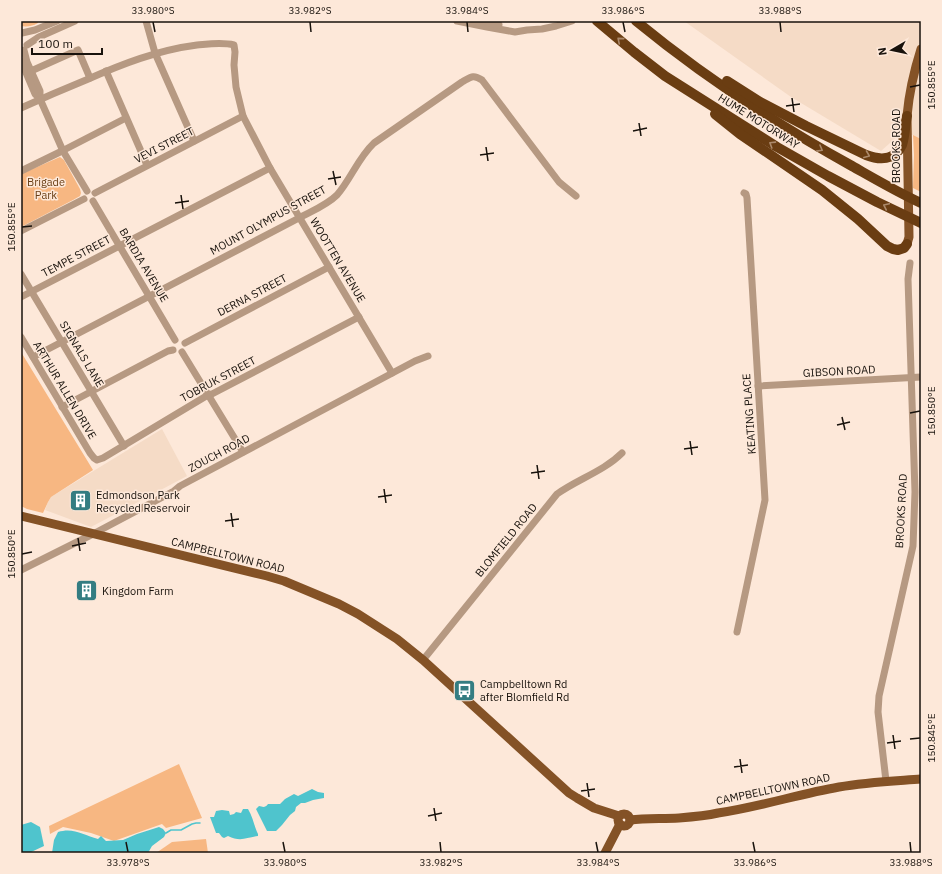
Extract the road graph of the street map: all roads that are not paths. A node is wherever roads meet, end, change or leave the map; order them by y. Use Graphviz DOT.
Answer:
graph roads {
  1 [pos="57,21"];
  2 [pos="75,21"];
  3 [pos="146,21"];
  4 [pos="457,21"];
  5 [pos="483,21"];
  6 [pos="572,21"];
  7 [pos="636,21"];
  8 [pos="601,24"];
  9 [pos="527,30"];
  10 [pos="649,32"];
  11 [pos="22,33"];
  12 [pos="24,49"];
  13 [pos="921,49"];
  14 [pos="155,53"];
  15 [pos="21,61"];
  16 [pos="106,71"];
  17 [pos="26,74"];
  18 [pos="664,76"];
  19 [pos="90,78"];
  20 [pos="40,99"];
  21 [pos="21,108"];
  22 [pos="243,116"];
  23 [pos="907,116"];
  24 [pos="126,118"];
  25 [pos="194,141"];
  26 [pos="63,151"];
  27 [pos="147,165"];
  28 [pos="270,168"];
  29 [pos="21,171"];
  30 [pos="87,191"];
  31 [pos="94,193"];
  32 [pos="744,193"];
  33 [pos="576,196"];
  34 [pos="84,199"];
  35 [pos="93,201"];
  36 [pos="921,203"];
  37 [pos="300,218"];
  38 [pos="921,222"];
  39 [pos="21,232"];
  40 [pos="908,241"];
  41 [pos="120,246"];
  42 [pos="910,263"];
  43 [pos="329,267"];
  44 [pos="21,274"];
  45 [pos="32,292"];
  46 [pos="149,296"];
  47 [pos="21,297"];
  48 [pos="360,317"];
  49 [pos="21,337"];
  50 [pos="175,340"];
  51 [pos="61,342"];
  52 [pos="185,343"];
  53 [pos="173,350"];
  54 [pos="182,352"];
  55 [pos="428,356"];
  56 [pos="32,357"];
  57 [pos="392,373"];
  58 [pos="921,377"];
  59 [pos="912,378"];
  60 [pos="758,386"];
  61 [pos="91,391"];
  62 [pos="208,394"];
  63 [pos="62,407"];
  64 [pos="124,446"];
  65 [pos="243,452"];
  66 [pos="90,453"];
  67 [pos="622,453"];
  68 [pos="21,516"];
  69 [pos="112,524"];
  70 [pos="94,534"];
  71 [pos="112,539"];
  72 [pos="21,570"];
  73 [pos="737,632"];
  74 [pos="423,660"];
  75 [pos="921,779"];
  76 [pos="886,781"];
  77 [pos="619,820"];
  78 [pos="605,853"];
  1 -- 11 [label="street"];
  2 -- 12 [label="street"];
  3 -- 14 [label="street"];
  4 -- 9 [label="street"];
  5 -- 9 [label="street"];
  6 -- 9 [label="street"];
  7 -- 10 [label="highway, HUME MOTORWAY"];
  18 -- 8 [label="highway, HUME MOTORWAY, one-way"];
  10 -- 23 [label="highway, one-way"];
  10 -- 36 [label="highway, HUME MOTORWAY, one-way"];
  11 -- 12 [label="street"];
  12 -- 17 [label="street"];
  13 -- 23 [label="main road, BROOKS ROAD"];
  14 -- 16 [label="street"];
  14 -- 22 [label="street, WOOTTEN AVENUE"];
  14 -- 25 [label="street"];
  15 -- 17 [label="street"];
  16 -- 19 [label="street"];
  16 -- 24 [label="street"];
  17 -- 19 [label="street"];
  17 -- 20 [label="street"];
  38 -- 18 [label="highway, HUME MOTORWAY, one-way"];
  18 -- 40 [label="highway"];
  19 -- 20 [label="street"];
  20 -- 21 [label="street"];
  20 -- 26 [label="street"];
  22 -- 25 [label="street, VEVI STREET"];
  22 -- 28 [label="street, WOOTTEN AVENUE"];
  23 -- 40 [label="main road, BROOKS ROAD"];
  24 -- 26 [label="street"];
  24 -- 27 [label="street"];
  25 -- 27 [label="street, VEVI STREET"];
  26 -- 29 [label="street"];
  26 -- 30 [label="street"];
  27 -- 31 [label="street, VEVI STREET"];
  28 -- 37 [label="street, WOOTTEN AVENUE"];
  28 -- 41 [label="street, TEMPE STREET"];
  30 -- 31 [label="street"];
  30 -- 34 [label="street"];
  31 -- 35 [label="street"];
  32 -- 60 [label="street, KEATING PLACE"];
  33 -- 37 [label="street, MOUNT OLYMPUS STREET"];
  34 -- 35 [label="street"];
  34 -- 39 [label="street"];
  35 -- 41 [label="street, BARDIA AVENUE"];
  37 -- 43 [label="street, WOOTTEN AVENUE"];
  37 -- 46 [label="street, MOUNT OLYMPUS STREET"];
  41 -- 45 [label="street, TEMPE STREET"];
  41 -- 46 [label="street, BARDIA AVENUE"];
  42 -- 59 [label="street, BROOKS ROAD"];
  43 -- 48 [label="street, WOOTTEN AVENUE"];
  43 -- 52 [label="street, DERNA STREET"];
  44 -- 45 [label="street, SIGNALS LANE"];
  45 -- 47 [label="street, TEMPE STREET"];
  45 -- 51 [label="street, SIGNALS LANE"];
  46 -- 50 [label="street, BARDIA AVENUE"];
  46 -- 51 [label="street, MOUNT OLYMPUS STREET"];
  48 -- 57 [label="street, WOOTTEN AVENUE"];
  48 -- 62 [label="street, TOBRUK STREET"];
  49 -- 56 [label="street, ARTHUR ALLEN DRIVE"];
  50 -- 52 [label="street"];
  50 -- 53 [label="street"];
  51 -- 56 [label="street, MOUNT OLYMPUS STREET"];
  51 -- 61 [label="street, SIGNALS LANE"];
  52 -- 54 [label="street"];
  53 -- 54 [label="street"];
  53 -- 61 [label="street"];
  54 -- 62 [label="street"];
  55 -- 57 [label="street, ZOUCH ROAD"];
  56 -- 63 [label="street, ARTHUR ALLEN DRIVE"];
  57 -- 65 [label="street, ZOUCH ROAD"];
  58 -- 59 [label="street, GIBSON ROAD"];
  59 -- 60 [label="street, GIBSON ROAD"];
  59 -- 76 [label="street, BROOKS ROAD"];
  60 -- 73 [label="street, KEATING PLACE"];
  61 -- 63 [label="street"];
  61 -- 64 [label="street, SIGNALS LANE"];
  62 -- 64 [label="street, TOBRUK STREET"];
  62 -- 65 [label="street"];
  63 -- 66 [label="street, ARTHUR ALLEN DRIVE"];
  64 -- 66 [label="street, TOBRUK STREET"];
  65 -- 69 [label="street, ZOUCH ROAD"];
  67 -- 74 [label="street, BLOMFIELD ROAD"];
  68 -- 70 [label="main road, CAMPBELLTOWN ROAD"];
  69 -- 70 [label="street, ZOUCH ROAD"];
  69 -- 71 [label="street"];
  70 -- 71 [label="main road, CAMPBELLTOWN ROAD"];
  70 -- 72 [label="street, ZOUCH ROAD"];
  71 -- 74 [label="main road, CAMPBELLTOWN ROAD"];
  74 -- 77 [label="main road, CAMPBELLTOWN ROAD"];
  75 -- 76 [label="main road, CAMPBELLTOWN ROAD"];
  76 -- 77 [label="main road, CAMPBELLTOWN ROAD"];
  77 -- 78 [label="main road"];
}
